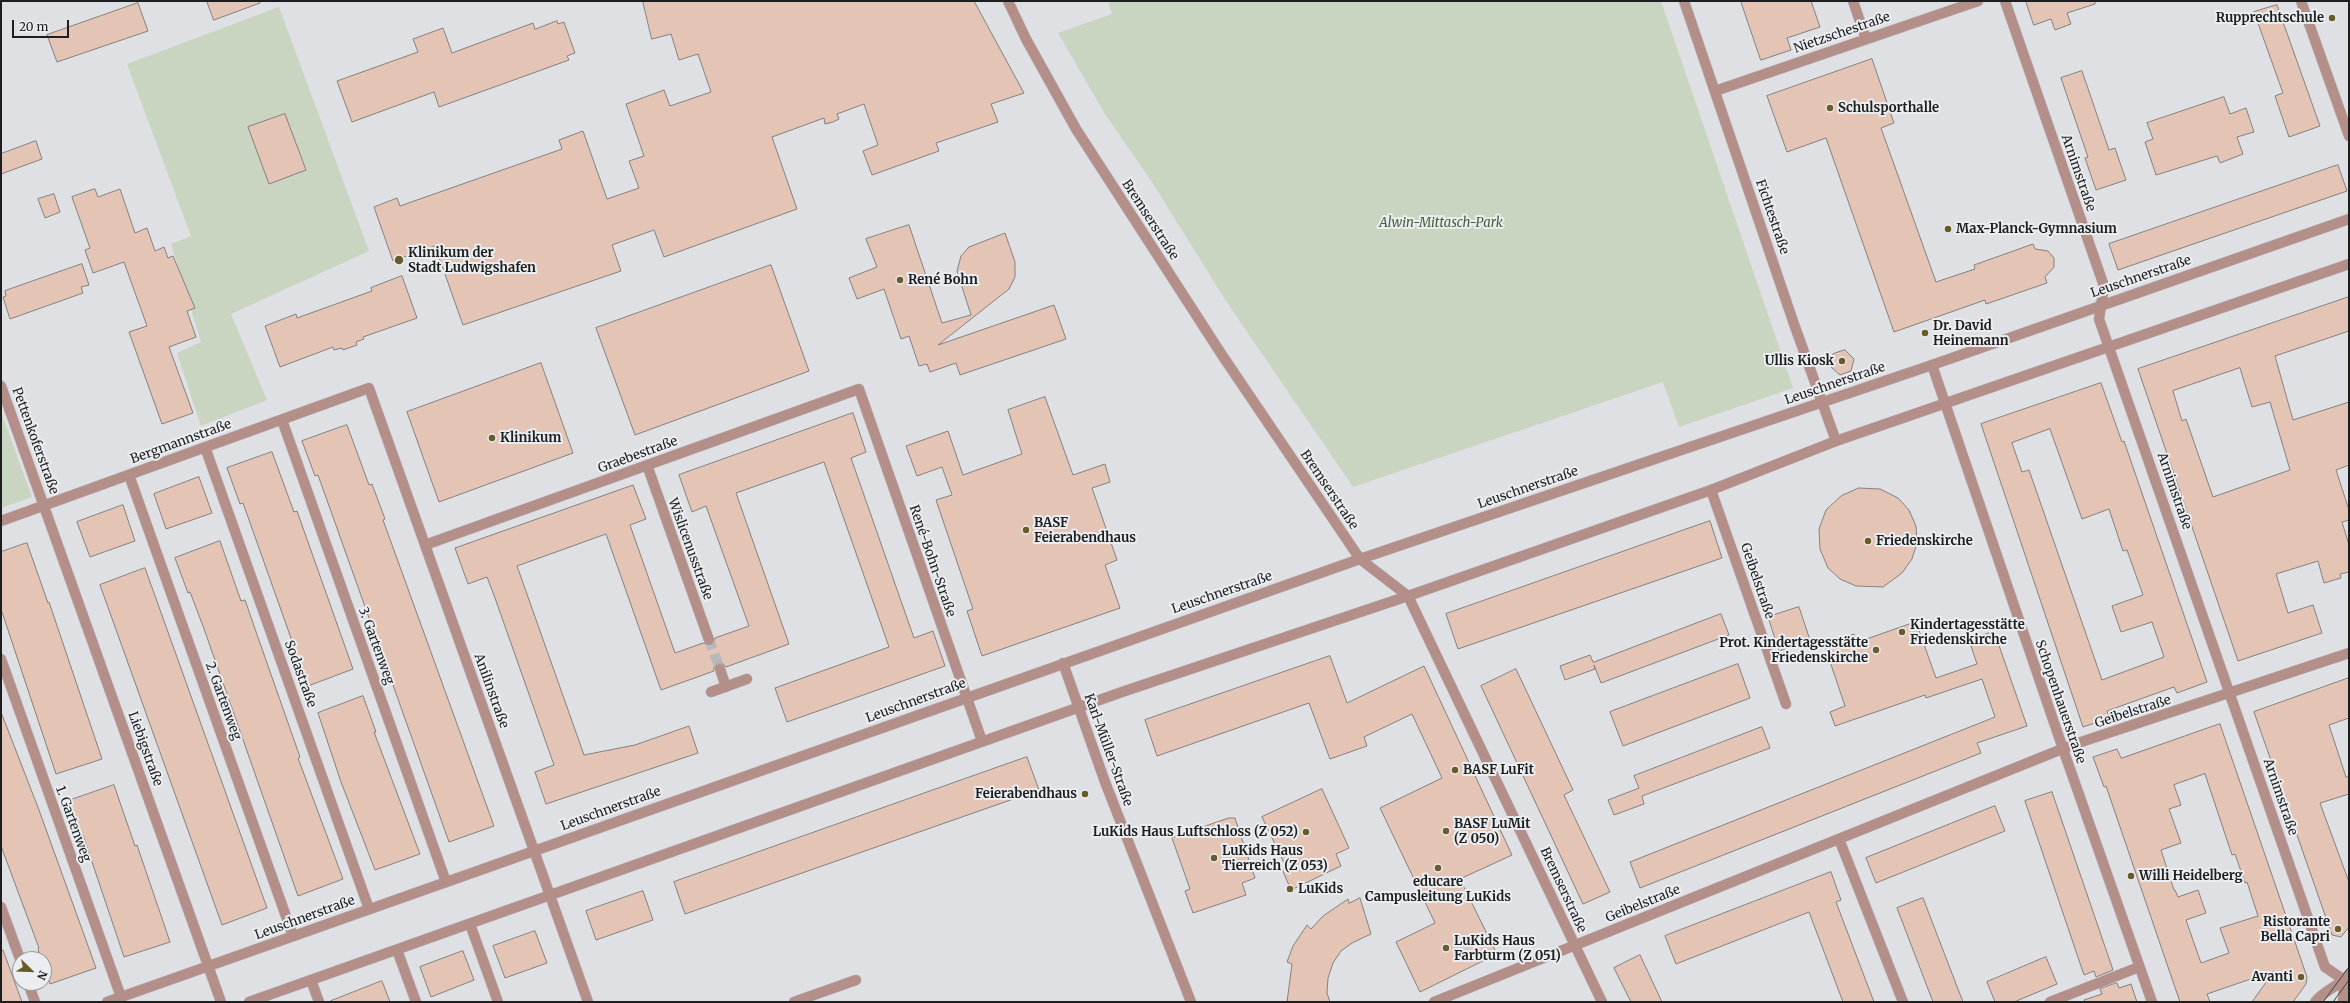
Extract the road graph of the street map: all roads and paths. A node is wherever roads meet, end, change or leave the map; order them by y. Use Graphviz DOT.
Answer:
graph roads {
  1 [pos="1008,1"];
  2 [pos="1684,1"];
  3 [pos="1853,1"];
  4 [pos="1978,1"];
  5 [pos="2005,1"];
  6 [pos="2301,1"];
  7 [pos="1866,39"];
  8 [pos="1715,91"];
  9 [pos="2349,136"];
  10 [pos="2349,219"];
  11 [pos="2349,264"];
  12 [pos="2101,304"];
  13 [pos="2109,347"];
  14 [pos="1932,364"];
  15 [pos="1,386"];
  16 [pos="370,388"];
  17 [pos="859,389"];
  18 [pos="1823,402"];
  19 [pos="1946,405"];
  20 [pos="282,420"];
  21 [pos="1836,441"];
  22 [pos="205,447"];
  23 [pos="647,465"];
  24 [pos="129,475"];
  25 [pos="1711,490"];
  26 [pos="44,505"];
  27 [pos="1,520"];
  28 [pos="425,545"];
  29 [pos="1360,559"];
  30 [pos="1408,596"];
  31 [pos="709,640"];
  32 [pos="2349,653"];
  33 [pos="1,659"];
  34 [pos="1063,663"];
  35 [pos="720,669"];
  36 [pos="747,679"];
  37 [pos="726,687"];
  38 [pos="711,692"];
  39 [pos="2230,693"];
  40 [pos="966,697"];
  41 [pos="1786,704"];
  42 [pos="1078,707"];
  43 [pos="982,742"];
  44 [pos="2062,749"];
  45 [pos="1839,839"];
  46 [pos="534,850"];
  47 [pos="446,882"];
  48 [pos="550,895"];
  49 [pos="1,907"];
  50 [pos="369,909"];
  51 [pos="470,924"];
  52 [pos="293,936"];
  53 [pos="1575,945"];
  54 [pos="397,950"];
  55 [pos="17,951"];
  56 [pos="208,966"];
  57 [pos="2139,967"];
  58 [pos="2347,977"];
  59 [pos="311,980"];
  60 [pos="856,980"];
  61 [pos="31,991"];
  62 [pos="121,997"];
  63 [pos="35,1002"];
  64 [pos="107,1002"];
  65 [pos="221,1002"];
  66 [pos="249,1002"];
  67 [pos="318,1002"];
  68 [pos="416,1002"];
  69 [pos="498,1002"];
  70 [pos="588,1002"];
  71 [pos="794,1002"];
  72 [pos="1191,1002"];
  73 [pos="1434,1002"];
  74 [pos="1602,1002"];
  75 [pos="1903,1002"];
  76 [pos="2050,1002"];
  77 [pos="2152,1002"];
  78 [pos="2315,1002"];
  79 [pos="2343,1002"];
  1 -- 29 [label="street, Bremserstraße"];
  2 -- 8 [label="street, Fichtestraße"];
  3 -- 7 [label="street"];
  4 -- 7 [label="street, Nietzschestraße"];
  5 -- 12 [label="street, Arnimstraße"];
  6 -- 9 [label="street"];
  7 -- 8 [label="street, Nietzschestraße"];
  8 -- 18 [label="street, Fichtestraße"];
  10 -- 12 [label="street, Leuschnerstraße"];
  11 -- 13 [label="street"];
  12 -- 13 [label="street, Arnimstraße"];
  12 -- 14 [label="street, Leuschnerstraße"];
  13 -- 19 [label="street"];
  13 -- 39 [label="street, Arnimstraße"];
  14 -- 18 [label="street, Leuschnerstraße"];
  14 -- 19 [label="street, Schopenhauerstraße"];
  15 -- 26 [label="street, Pettenkoferstraße"];
  16 -- 20 [label="street, Bergmannstraße"];
  16 -- 28 [label="street, Anilinstraße"];
  17 -- 23 [label="street, Graebestraße"];
  17 -- 40 [label="street, René-Bohn-Straße"];
  18 -- 21 [label="street, Fichtestraße"];
  18 -- 29 [label="street, Leuschnerstraße"];
  19 -- 21 [label="street"];
  19 -- 44 [label="street, Schopenhauerstraße"];
  20 -- 22 [label="street, Bergmannstraße"];
  20 -- 47 [label="street, 3. Gartenweg"];
  21 -- 25 [label="street"];
  22 -- 24 [label="street, Bergmannstraße"];
  22 -- 50 [label="street, Sodastraße"];
  23 -- 28 [label="street, Graebestraße"];
  23 -- 31 [label="street, Wislicenusstraße"];
  24 -- 26 [label="street, Bergmannstraße"];
  24 -- 52 [label="street, 2. Gartenweg"];
  25 -- 30 [label="street"];
  25 -- 41 [label="street, Geibelstraße"];
  26 -- 27 [label="street, Bergmannstraße"];
  26 -- 56 [label="street, Liebigstraße"];
  28 -- 46 [label="street, Anilinstraße"];
  29 -- 30 [label="street, Bremserstraße"];
  29 -- 34 [label="street, Leuschnerstraße"];
  30 -- 42 [label="street"];
  30 -- 53 [label="street, Bremserstraße"];
  32 -- 39 [label="street, Geibelstraße"];
  33 -- 62 [label="street, 1. Gartenweg"];
  34 -- 40 [label="street, Leuschnerstraße"];
  34 -- 42 [label="street, Karl-Müller-Straße"];
  35 -- 37 [label="street"];
  36 -- 37 [label="street"];
  37 -- 38 [label="street"];
  39 -- 44 [label="street, Geibelstraße"];
  39 -- 58 [label="street, Arnimstraße"];
  40 -- 43 [label="street, René-Bohn-Straße"];
  40 -- 46 [label="street, Leuschnerstraße"];
  42 -- 43 [label="street"];
  42 -- 72 [label="street, Karl-Müller-Straße"];
  43 -- 48 [label="street"];
  44 -- 45 [label="street, Geibelstraße"];
  44 -- 57 [label="street, Schopenhauerstraße"];
  45 -- 53 [label="street, Geibelstraße"];
  45 -- 75 [label="street"];
  46 -- 47 [label="street, Leuschnerstraße"];
  46 -- 48 [label="street, Anilinstraße"];
  47 -- 50 [label="street, Leuschnerstraße"];
  48 -- 51 [label="street"];
  48 -- 70 [label="street, Anilinstraße"];
  49 -- 55 [label="street"];
  50 -- 52 [label="street, Leuschnerstraße"];
  51 -- 54 [label="street"];
  51 -- 69 [label="street"];
  52 -- 56 [label="street, Leuschnerstraße"];
  53 -- 73 [label="street, Geibelstraße"];
  53 -- 74 [label="street, Bremserstraße"];
  54 -- 59 [label="street"];
  54 -- 68 [label="street"];
  56 -- 62 [label="street, Leuschnerstraße"];
  56 -- 65 [label="street, Liebigstraße"];
  57 -- 76 [label="street"];
  57 -- 77 [label="street, Schopenhauerstraße"];
  58 -- 78 [label="street"];
  58 -- 79 [label="street"];
  59 -- 66 [label="street"];
  59 -- 67 [label="street"];
  60 -- 71 [label="street"];
  61 -- 63 [label="street"];
  62 -- 64 [label="street, Leuschnerstraße"];
}
